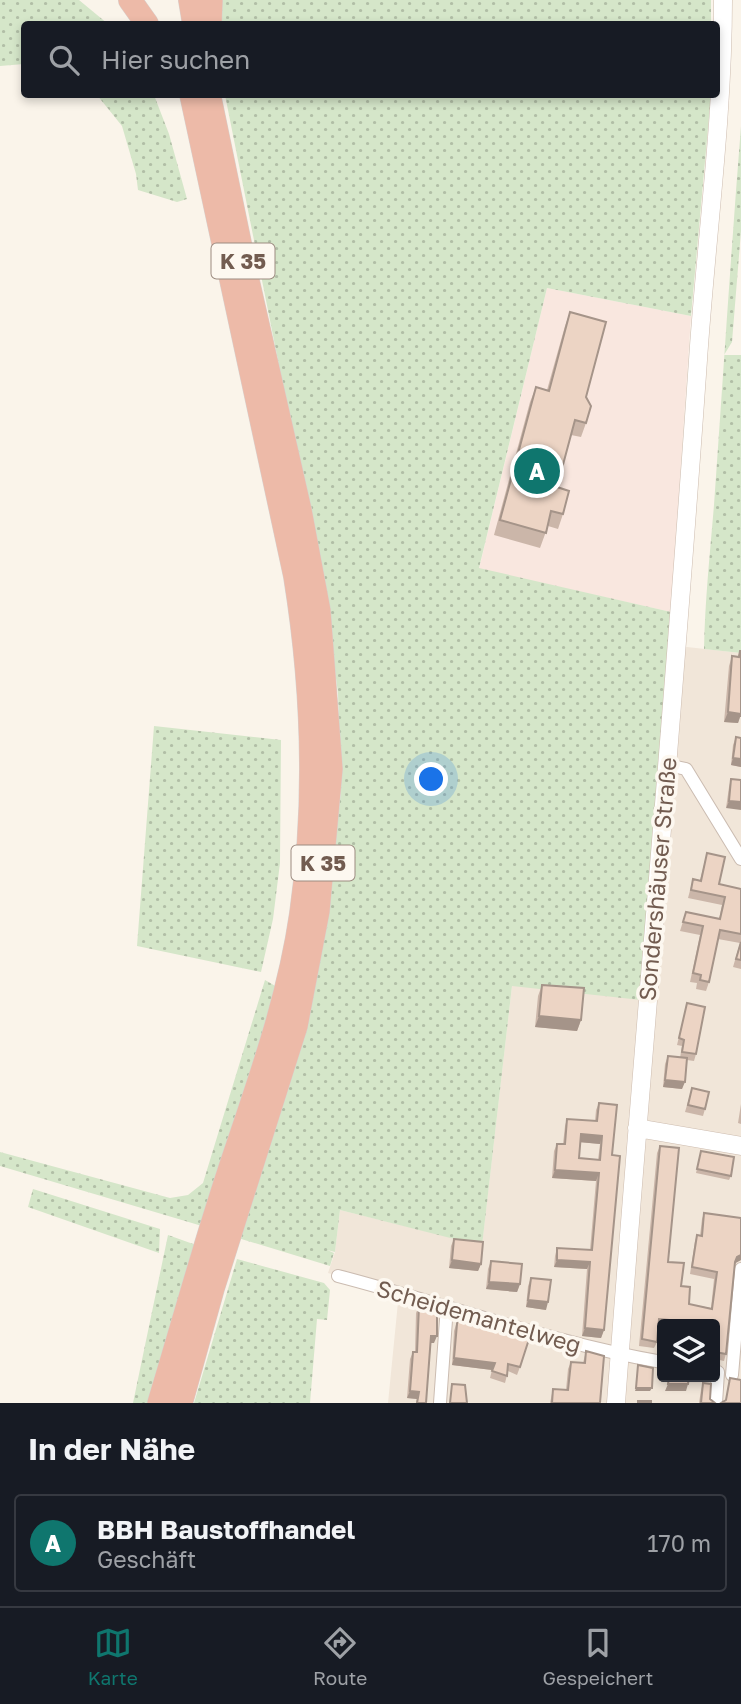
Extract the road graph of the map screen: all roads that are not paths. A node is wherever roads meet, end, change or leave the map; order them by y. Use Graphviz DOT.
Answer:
graph roads {
  1 [pos="130,0"];
  2 [pos="174,0"];
  3 [pos="190,0"];
  4 [pos="211,0"];
  5 [pos="723,0"];
  6 [pos="144,21"];
  7 [pos="178,21"];
  8 [pos="194,21"];
  9 [pos="209,21"];
  10 [pos="185,98"];
  11 [pos="192,98"];
  12 [pos="210,98"];
  13 [pos="195,119"];
  14 [pos="667,765"];
  15 [pos="741,859"];
  16 [pos="637,1128"];
  17 [pos="741,1146"];
  18 [pos="741,1269"];
  19 [pos="338,1276"];
  20 [pos="204,1284"];
  21 [pos="447,1306"];
  22 [pos="620,1355"];
  23 [pos="657,1361"];
  24 [pos="736,1376"];
  25 [pos="716,1382"];
  26 [pos="159,1403"];
  27 [pos="181,1403"];
  28 [pos="440,1403"];
  29 [pos="616,1403"];
  30 [pos="716,1403"];
  1 -- 6 [label="highway"];
  2 -- 7 [label="highway"];
  3 -- 8 [label="highway"];
  4 -- 9 [label="highway"];
  5 -- 14 [label="street, Sondershäuser Straße"];
  10 -- 13 [label="highway"];
  11 -- 13 [label="highway"];
  12 -- 20 [label="highway, K 35"];
  13 -- 20 [label="highway, K 35"];
  14 -- 15 [label="street"];
  14 -- 16 [label="street, Sondershäuser Straße"];
  16 -- 17 [label="street"];
  16 -- 22 [label="street, Sondershäuser Straße"];
  18 -- 24 [label="street"];
  19 -- 21 [label="street, Scheidemantelweg"];
  20 -- 26 [label="highway, K 35"];
  20 -- 27 [label="highway, K 35"];
  21 -- 22 [label="street, Scheidemantelweg"];
  21 -- 28 [label="street"];
  22 -- 23 [label="street, Scheidemantelweg"];
  22 -- 29 [label="street, Sondershäuser Straße"];
  25 -- 30 [label="street"];
}
